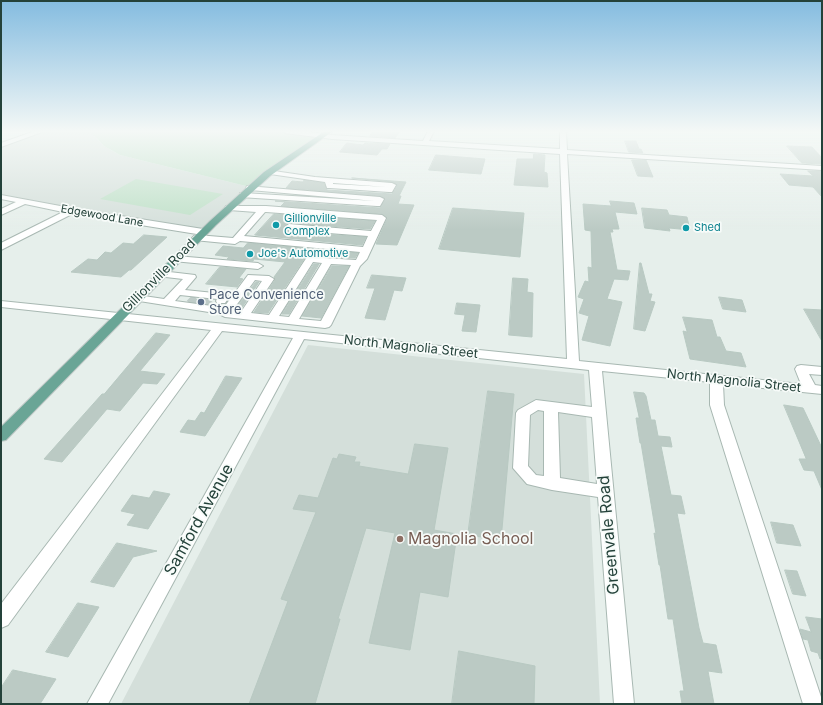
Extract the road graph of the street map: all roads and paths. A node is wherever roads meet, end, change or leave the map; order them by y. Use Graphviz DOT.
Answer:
graph roads {
  1 [pos="281,164"];
  2 [pos="565,164"];
  3 [pos="756,164"];
  4 [pos="822,168"];
  5 [pos="270,172"];
  6 [pos="328,180"];
  7 [pos="250,188"];
  8 [pos="271,193"];
  9 [pos="243,195"];
  10 [pos="1,197"];
  11 [pos="24,202"];
  12 [pos="229,208"];
  13 [pos="262,210"];
  14 [pos="71,211"];
  15 [pos="301,211"];
  16 [pos="1,212"];
  17 [pos="286,231"];
  18 [pos="200,235"];
  19 [pos="238,238"];
  20 [pos="372,238"];
  21 [pos="1,247"];
  22 [pos="176,259"];
  23 [pos="328,261"];
  24 [pos="357,263"];
  25 [pos="258,266"];
  26 [pos="161,274"];
  27 [pos="178,292"];
  28 [pos="137,298"];
  29 [pos="205,303"];
  30 [pos="1,304"];
  31 [pos="170,304"];
  32 [pos="120,316"];
  33 [pos="244,316"];
  34 [pos="272,319"];
  35 [pos="160,320"];
  36 [pos="292,321"];
  37 [pos="198,324"];
  38 [pos="219,327"];
  39 [pos="300,336"];
  40 [pos="573,364"];
  41 [pos="595,367"];
  42 [pos="822,371"];
  43 [pos="716,379"];
  44 [pos="816,390"];
  45 [pos="551,407"];
  46 [pos="600,413"];
  47 [pos="1,435"];
  48 [pos="552,484"];
  49 [pos="606,492"];
  50 [pos="1,619"];
  51 [pos="97,704"];
  52 [pos="624,704"];
  53 [pos="813,704"];
  1 -- 5 [label="main road, Gillionville Road"];
  2 -- 40 [label="street"];
  3 -- 4 [label="street"];
  5 -- 6 [label="street"];
  5 -- 7 [label="main road, Gillionville Road"];
  6 -- 6 [label="street"];
  7 -- 8 [label="street"];
  7 -- 9 [label="main road, Gillionville Road"];
  8 -- 8 [label="street"];
  8 -- 9 [label="street"];
  9 -- 12 [label="main road, Gillionville Road"];
  10 -- 11 [label="street, Edgewood Lane"];
  11 -- 14 [label="street, Edgewood Lane"];
  11 -- 16 [label="street"];
  12 -- 13 [label="street"];
  12 -- 18 [label="main road, Gillionville Road"];
  13 -- 15 [label="street"];
  13 -- 19 [label="street"];
  14 -- 18 [label="street, Edgewood Lane"];
  14 -- 21 [label="street"];
  15 -- 17 [label="street"];
  15 -- 20 [label="street"];
  17 -- 19 [label="street, Edgewood Lane"];
  17 -- 20 [label="street"];
  17 -- 20 [label="street"];
  18 -- 19 [label="street, Edgewood Lane"];
  18 -- 22 [label="main road, Gillionville Road"];
  20 -- 24 [label="street"];
  22 -- 25 [label="street"];
  22 -- 26 [label="main road, Gillionville Road"];
  23 -- 24 [label="street"];
  23 -- 34 [label="street"];
  23 -- 36 [label="street"];
  24 -- 36 [label="street"];
  26 -- 27 [label="street"];
  26 -- 28 [label="main road, Gillionville Road"];
  27 -- 29 [label="street"];
  27 -- 31 [label="street"];
  28 -- 31 [label="street"];
  28 -- 32 [label="main road, Gillionville Road"];
  29 -- 31 [label="street"];
  29 -- 37 [label="street"];
  30 -- 32 [label="street, North Magnolia Street"];
  31 -- 35 [label="street"];
  32 -- 35 [label="street, North Magnolia Street"];
  32 -- 47 [label="main road, Gillionville Road"];
  33 -- 34 [label="street"];
  34 -- 36 [label="street"];
  35 -- 37 [label="street, North Magnolia Street"];
  37 -- 38 [label="street, North Magnolia Street"];
  38 -- 39 [label="street, North Magnolia Street"];
  38 -- 50 [label="street"];
  39 -- 40 [label="street, North Magnolia Street"];
  39 -- 51 [label="street, Samford Avenue"];
  40 -- 41 [label="street, North Magnolia Street"];
  41 -- 43 [label="street, North Magnolia Street"];
  41 -- 46 [label="street, Greenvale Road"];
  42 -- 44 [label="street"];
  43 -- 44 [label="street, North Magnolia Street"];
  43 -- 53 [label="street"];
  45 -- 46 [label="street"];
  45 -- 48 [label="street"];
  45 -- 48 [label="street"];
  46 -- 49 [label="street, Greenvale Road"];
  48 -- 49 [label="street"];
  49 -- 52 [label="street, Greenvale Road"];
}
